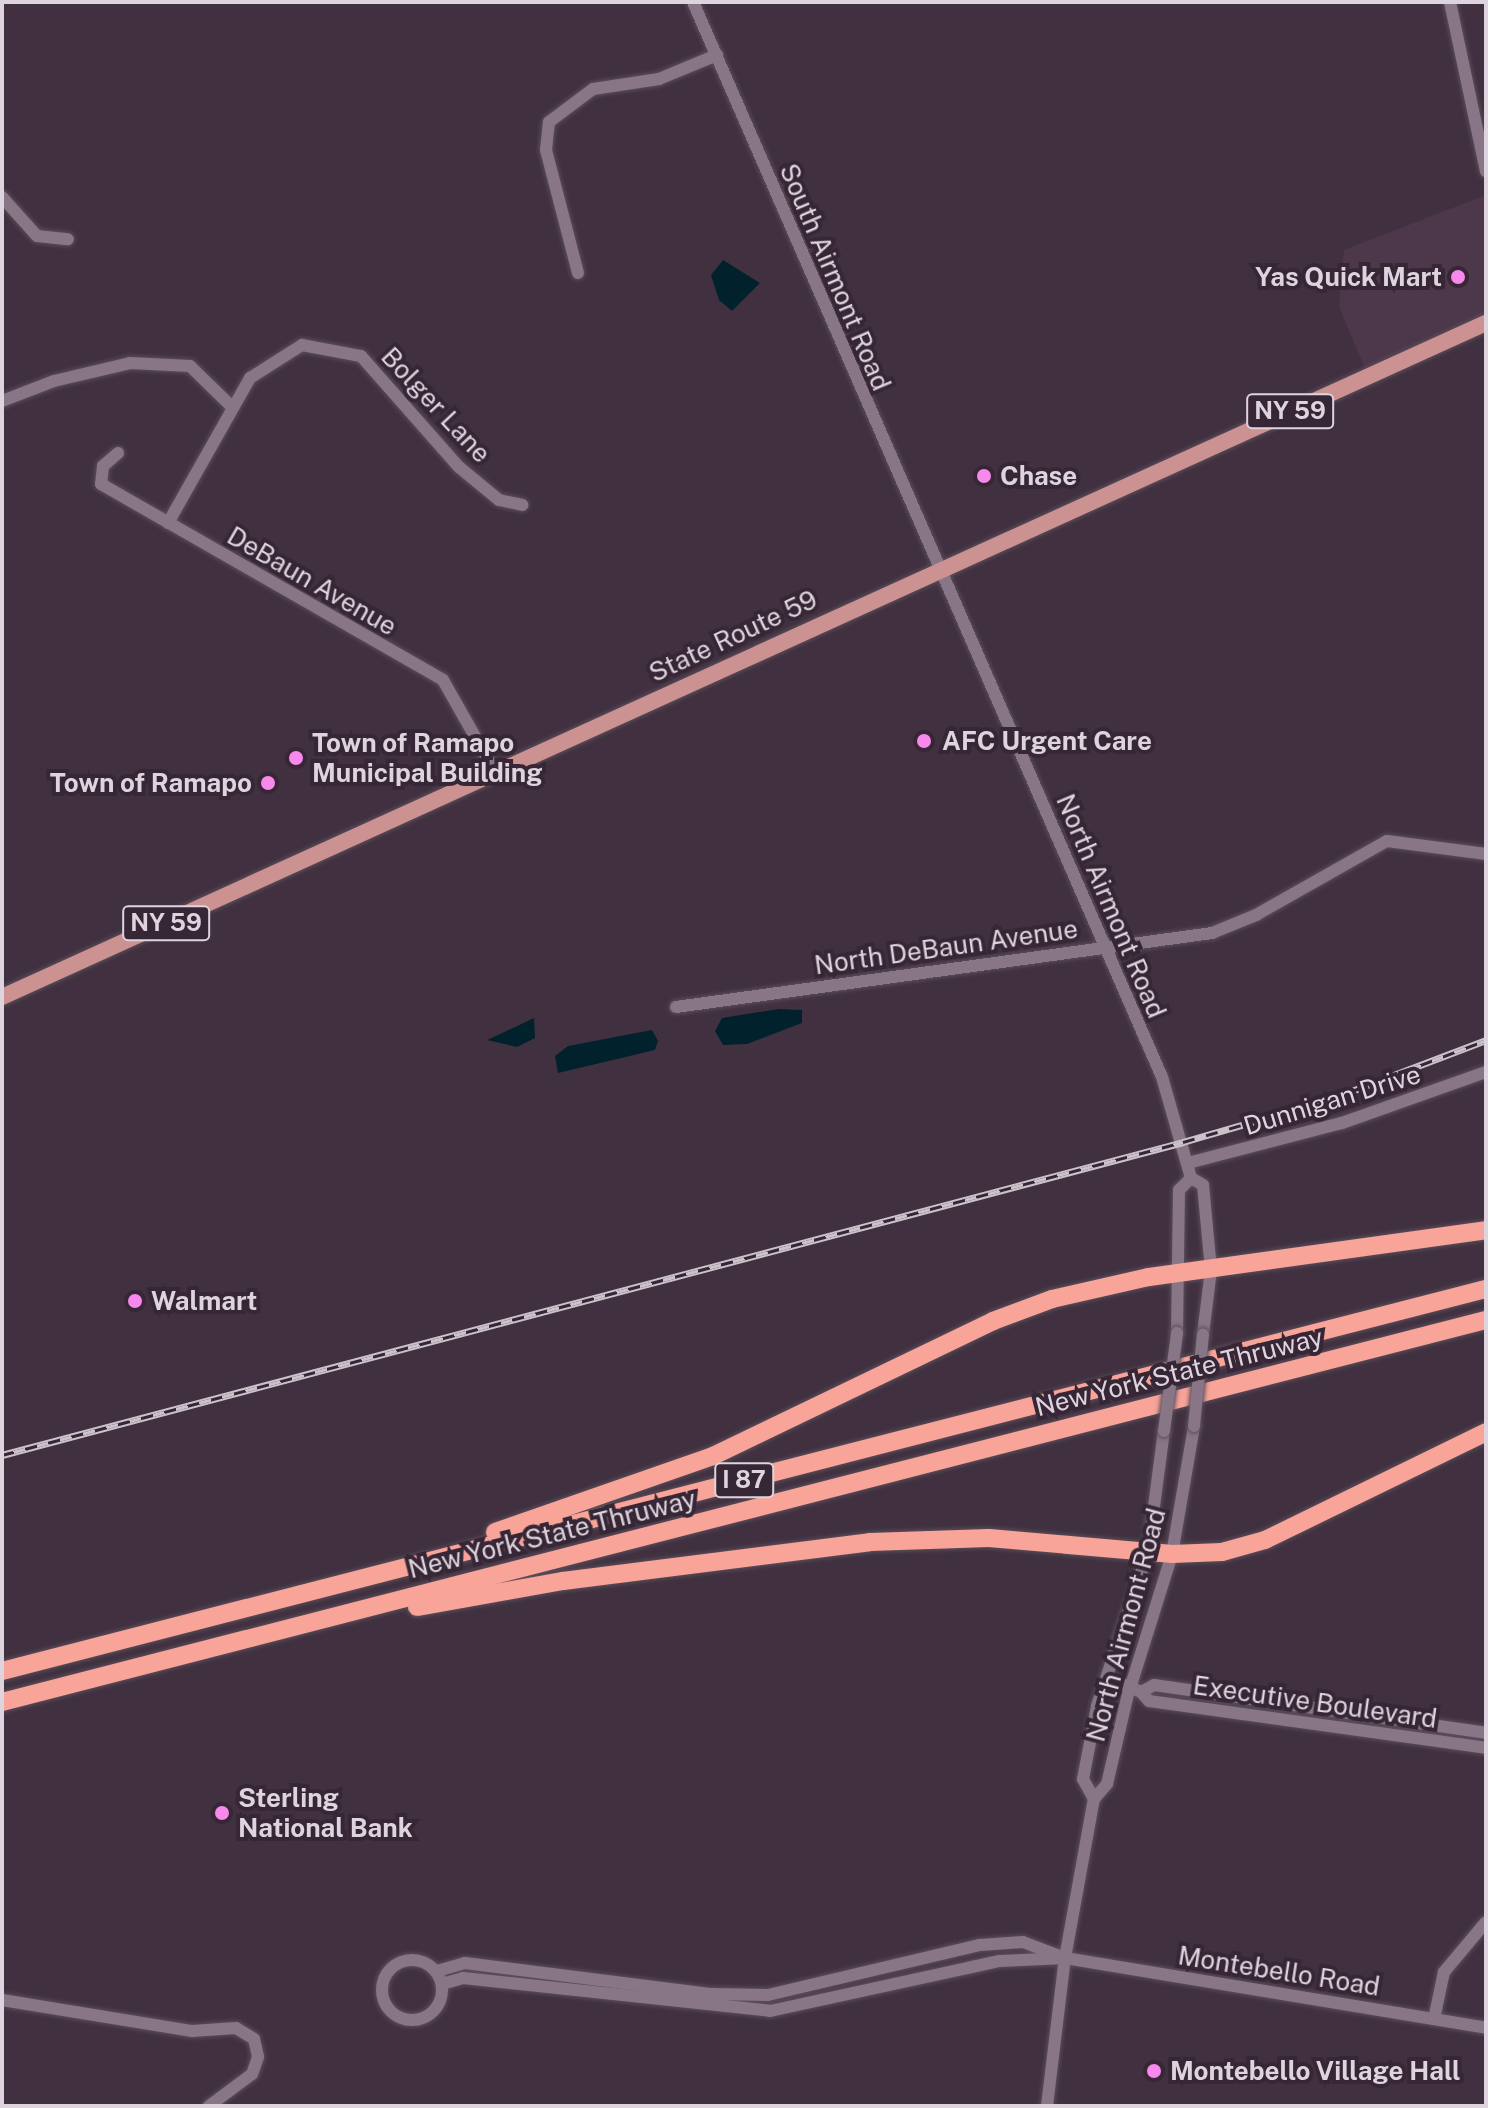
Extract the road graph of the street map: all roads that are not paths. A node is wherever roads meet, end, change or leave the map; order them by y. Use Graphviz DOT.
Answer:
graph roads {
  1 [pos="693,2"];
  2 [pos="1450,2"];
  3 [pos="717,55"];
  4 [pos="1486,171"];
  5 [pos="2,197"];
  6 [pos="68,239"];
  7 [pos="578,273"];
  8 [pos="1486,323"];
  9 [pos="2,401"];
  10 [pos="230,405"];
  11 [pos="118,453"];
  12 [pos="522,505"];
  13 [pos="168,523"];
  14 [pos="940,567"];
  15 [pos="495,772"];
  16 [pos="1486,854"];
  17 [pos="1105,948"];
  18 [pos="2,997"];
  19 [pos="676,1007"];
  20 [pos="1486,1072"];
  21 [pos="1188,1163"];
  22 [pos="1191,1178"];
  23 [pos="1486,1230"];
  24 [pos="1211,1270"];
  25 [pos="1180,1274"];
  26 [pos="1486,1289"];
  27 [pos="1486,1320"];
  28 [pos="1486,1432"];
  29 [pos="1148,1552"];
  30 [pos="1172,1554"];
  31 [pos="243,1609"];
  32 [pos="250,1638"];
  33 [pos="2,1671"];
  34 [pos="1107,1678"];
  35 [pos="1136,1690"];
  36 [pos="2,1702"];
  37 [pos="1486,1733"];
  38 [pos="1486,1748"];
  39 [pos="1094,1799"];
  40 [pos="1486,1922"];
  41 [pos="1065,1958"];
  42 [pos="883,1969"];
  43 [pos="437,1971"];
  44 [pos="576,1977"];
  45 [pos="887,1983"];
  46 [pos="442,1984"];
  47 [pos="574,1991"];
  48 [pos="771,1995"];
  49 [pos="2,2000"];
  50 [pos="770,2011"];
  51 [pos="1434,2019"];
  52 [pos="1486,2028"];
  53 [pos="209,2106"];
  54 [pos="1047,2106"];
  1 -- 3 [label="street, South Airmont Road"];
  2 -- 4 [label="street"];
  3 -- 7 [label="street"];
  3 -- 14 [label="street, South Airmont Road"];
  5 -- 6 [label="street"];
  8 -- 14 [label="main road, State Route 59 / NY 59"];
  9 -- 10 [label="street"];
  10 -- 12 [label="street, Bolger Lane"];
  10 -- 13 [label="street, Bolger Lane"];
  11 -- 13 [label="street, DeBaun Avenue"];
  13 -- 15 [label="street, DeBaun Avenue"];
  14 -- 15 [label="main road, State Route 59 / NY 59"];
  14 -- 17 [label="street, North Airmont Road"];
  15 -- 18 [label="main road, State Route 59 / NY 59"];
  16 -- 17 [label="street, North DeBaun Avenue"];
  17 -- 19 [label="street, North DeBaun Avenue"];
  17 -- 21 [label="street, North Airmont Road"];
  20 -- 21 [label="street, Dunnigan Drive"];
  21 -- 22 [label="street, North Airmont Road"];
  22 -- 24 [label="street, North Airmont Road"];
  22 -- 25 [label="street, North Airmont Road"];
  23 -- 24 [label="highway"];
  24 -- 25 [label="highway"];
  24 -- 30 [label="street, North Airmont Road, bridge"];
  25 -- 29 [label="street, North Airmont Road, bridge"];
  25 -- 31 [label="highway"];
  26 -- 31 [label="highway, New York State Thruway / I 87"];
  27 -- 32 [label="highway, New York State Thruway / I 87"];
  28 -- 30 [label="highway"];
  29 -- 30 [label="highway"];
  29 -- 32 [label="highway"];
  29 -- 34 [label="street, North Airmont Road"];
  30 -- 35 [label="street, North Airmont Road"];
  31 -- 33 [label="highway, New York State Thruway / I 87"];
  32 -- 36 [label="highway, New York State Thruway / I 87"];
  34 -- 35 [label="street"];
  34 -- 39 [label="street, North Airmont Road"];
  35 -- 37 [label="street, Executive Boulevard"];
  35 -- 38 [label="street, Executive Boulevard"];
  35 -- 39 [label="street, North Airmont Road"];
  39 -- 41 [label="street, North Airmont Road"];
  40 -- 51 [label="street"];
  41 -- 42 [label="street"];
  41 -- 45 [label="street"];
  41 -- 51 [label="street, Montebello Road"];
  41 -- 54 [label="street, North Airmont Road"];
  42 -- 45 [label="street"];
  42 -- 48 [label="street"];
  43 -- 44 [label="street"];
  43 -- 46 [label="street"];
  43 -- 46 [label="street"];
  44 -- 47 [label="street"];
  44 -- 48 [label="street"];
  45 -- 50 [label="street"];
  46 -- 47 [label="street"];
  47 -- 50 [label="street"];
  48 -- 50 [label="street"];
  49 -- 53 [label="street"];
  51 -- 52 [label="street, Montebello Road"];
}
